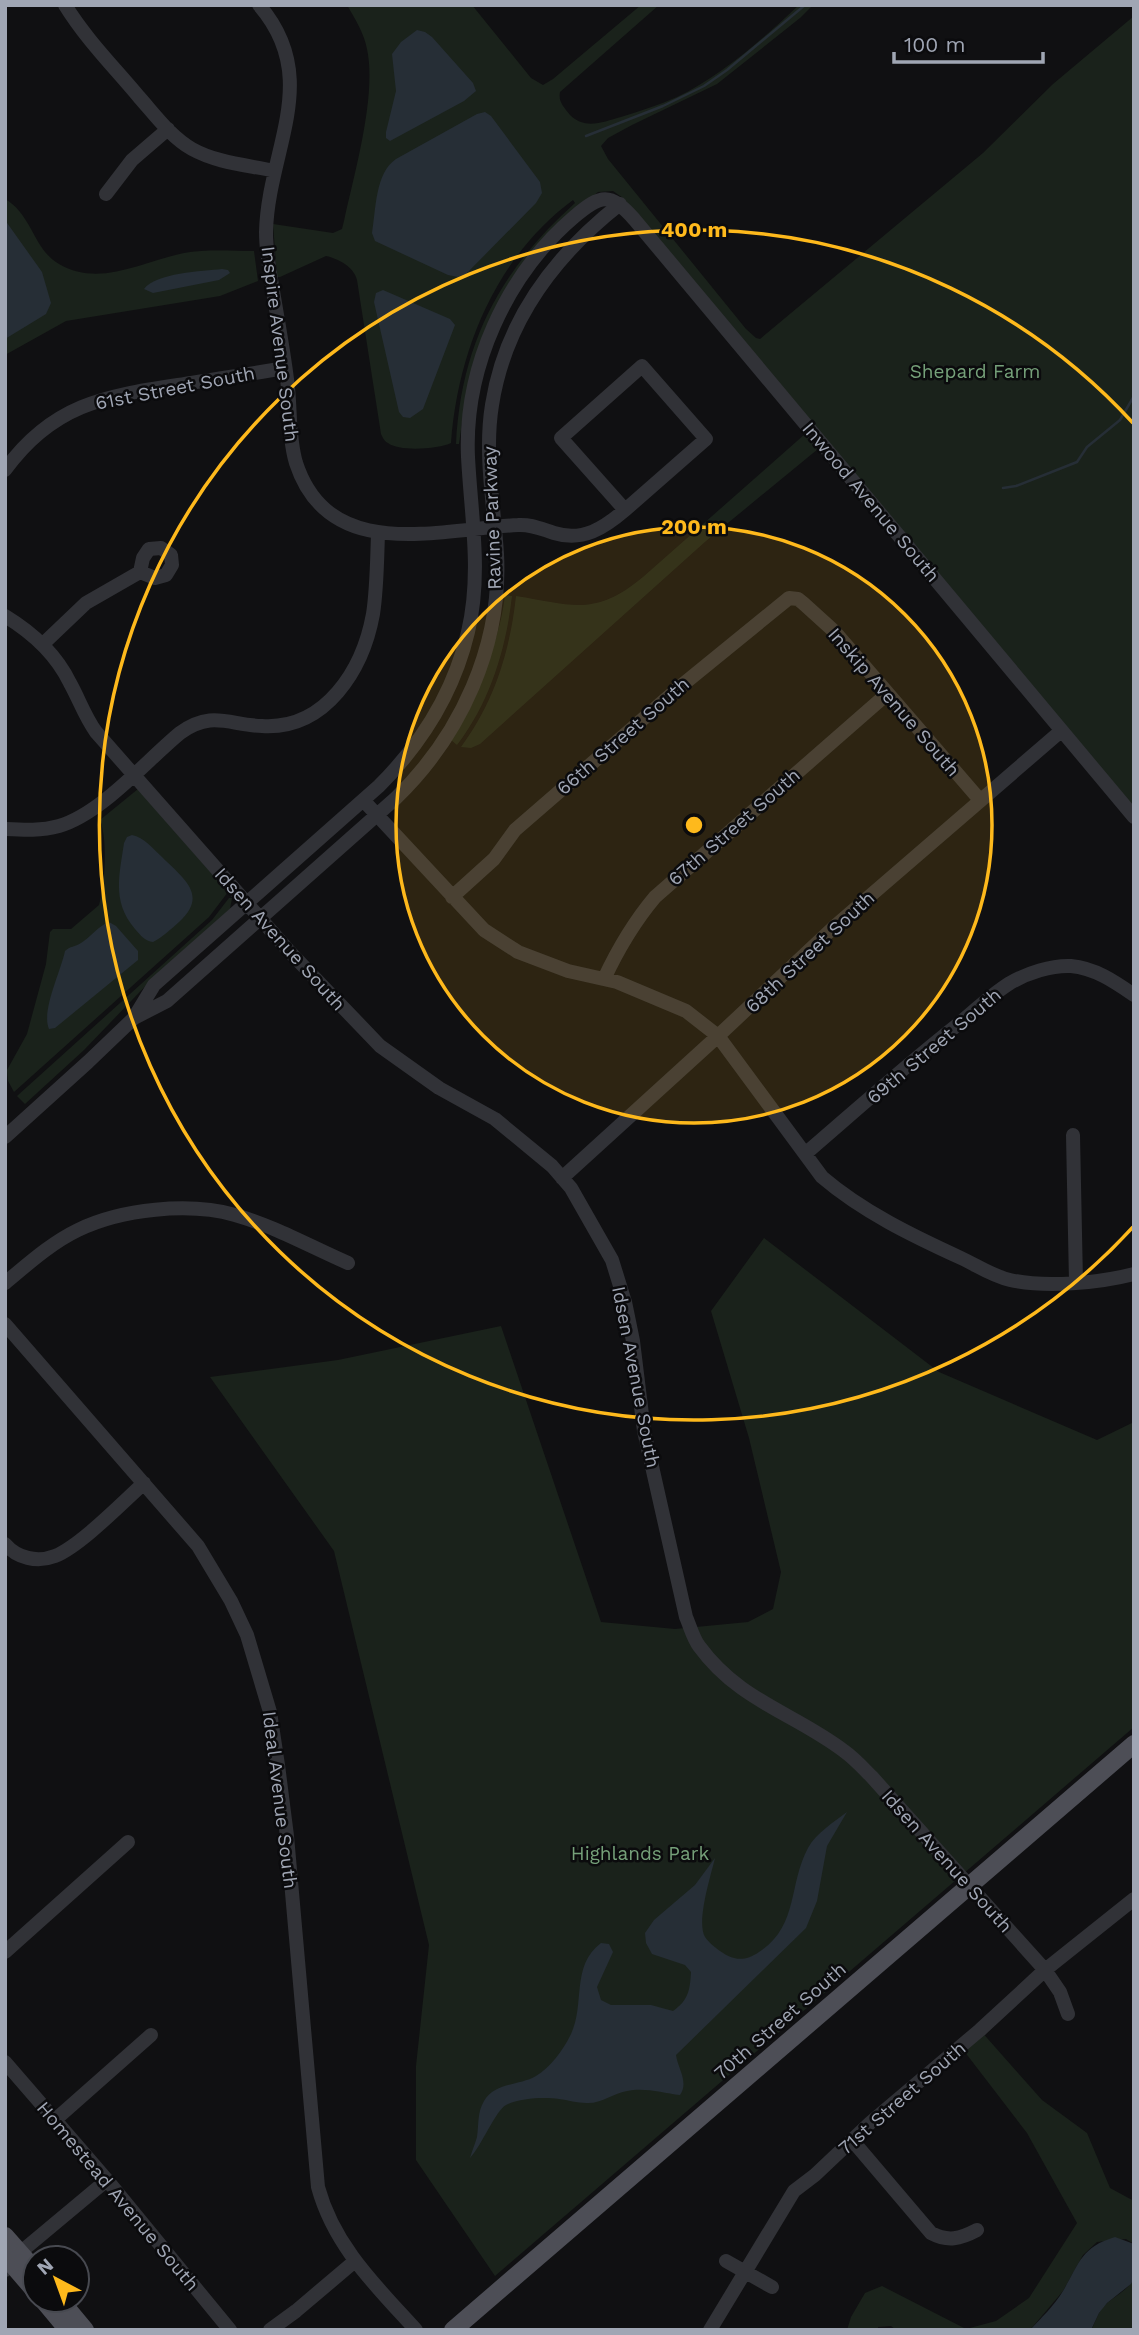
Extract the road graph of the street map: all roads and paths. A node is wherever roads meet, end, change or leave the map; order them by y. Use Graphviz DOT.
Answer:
graph roads {
  1 [pos="65,5"];
  2 [pos="259,5"];
  3 [pos="168,129"];
  4 [pos="275,170"];
  5 [pos="106,194"];
  6 [pos="620,204"];
  7 [pos="285,368"];
  8 [pos="5,470"];
  9 [pos="625,510"];
  10 [pos="495,527"];
  11 [pos="475,529"];
  12 [pos="378,534"];
  13 [pos="140,572"];
  14 [pos="806,605"];
  15 [pos="5,616"];
  16 [pos="43,644"];
  17 [pos="887,694"];
  18 [pos="1061,731"];
  19 [pos="133,774"];
  20 [pos="363,800"];
  21 [pos="980,800"];
  22 [pos="377,816"];
  23 [pos="1134,817"];
  24 [pos="5,829"];
  25 [pos="452,897"];
  26 [pos="246,902"];
  27 [pos="260,918"];
  28 [pos="604,979"];
  29 [pos="1134,995"];
  30 [pos="134,1018"];
  31 [pos="718,1036"];
  32 [pos="1073,1135"];
  33 [pos="5,1137"];
  34 [pos="805,1154"];
  35 [pos="562,1178"];
  36 [pos="348,1263"];
  37 [pos="1134,1275"];
  38 [pos="1076,1282"];
  39 [pos="5,1283"];
  40 [pos="5,1324"];
  41 [pos="144,1483"];
  42 [pos="5,1544"];
  43 [pos="1134,1744"];
  44 [pos="128,1842"];
  45 [pos="969,1887"];
  46 [pos="1134,1899"];
  47 [pos="5,1952"];
  48 [pos="1045,1970"];
  49 [pos="1068,2014"];
  50 [pos="151,2035"];
  51 [pos="5,2062"];
  52 [pos="56,2119"];
  53 [pos="852,2140"];
  54 [pos="107,2180"];
  55 [pos="977,2230"];
  56 [pos="5,2236"];
  57 [pos="9,2261"];
  58 [pos="355,2261"];
  59 [pos="726,2261"];
  60 [pos="744,2272"];
  61 [pos="21,2275"];
  62 [pos="772,2287"];
  63 [pos="55,2314"];
  64 [pos="72,2314"];
  65 [pos="68,2330"];
  66 [pos="85,2330"];
  67 [pos="230,2330"];
  68 [pos="270,2330"];
  69 [pos="416,2330"];
  70 [pos="453,2330"];
  71 [pos="710,2330"];
  1 -- 3 [label="street"];
  2 -- 4 [label="street, Inspire Avenue South"];
  3 -- 4 [label="street"];
  3 -- 5 [label="street"];
  4 -- 7 [label="street, Inspire Avenue South"];
  6 -- 10 [label="street, Ravine Parkway"];
  6 -- 11 [label="street, Ravine Parkway"];
  6 -- 18 [label="street, Inwood Avenue South"];
  7 -- 8 [label="street, 61st Street South"];
  7 -- 12 [label="street, Inspire Avenue South"];
  9 -- 9 [label="street, Inspire Avenue South"];
  9 -- 10 [label="street, Inspire Avenue South"];
  10 -- 11 [label="street, Inspire Avenue South"];
  10 -- 22 [label="street, Ravine Parkway"];
  11 -- 12 [label="street, Inspire Avenue South"];
  11 -- 20 [label="street, Ravine Parkway"];
  12 -- 19 [label="street"];
  13 -- 16 [label="street"];
  14 -- 17 [label="street, Inskip Avenue South"];
  14 -- 25 [label="street, 66th Street South"];
  15 -- 16 [label="street, Idsen Avenue South"];
  16 -- 19 [label="street, Idsen Avenue South"];
  17 -- 21 [label="street, Inskip Avenue South"];
  17 -- 28 [label="street, 67th Street South"];
  18 -- 21 [label="street, 68th Street South"];
  18 -- 23 [label="street, Inwood Avenue South"];
  19 -- 24 [label="street"];
  19 -- 26 [label="street, Idsen Avenue South"];
  20 -- 22 [label="street"];
  20 -- 26 [label="street, Ravine Parkway"];
  21 -- 31 [label="street, 68th Street South"];
  22 -- 25 [label="street"];
  22 -- 27 [label="street, Ravine Parkway"];
  25 -- 28 [label="street"];
  26 -- 27 [label="street, Idsen Avenue South"];
  26 -- 30 [label="street, Ravine Parkway"];
  27 -- 30 [label="street, Ravine Parkway"];
  27 -- 35 [label="street, Idsen Avenue South"];
  28 -- 31 [label="street"];
  29 -- 34 [label="street, 69th Street South"];
  30 -- 33 [label="street, Ravine Parkway"];
  31 -- 34 [label="street"];
  31 -- 35 [label="street, 68th Street South"];
  32 -- 38 [label="street"];
  34 -- 38 [label="street"];
  35 -- 45 [label="street, Idsen Avenue South"];
  36 -- 39 [label="street"];
  37 -- 38 [label="street"];
  40 -- 41 [label="street, Ideal Avenue South"];
  41 -- 42 [label="street"];
  41 -- 58 [label="street, Ideal Avenue South"];
  43 -- 45 [label="main road, 70th Street South"];
  44 -- 47 [label="street"];
  45 -- 48 [label="street, Idsen Avenue South"];
  45 -- 70 [label="main road, 70th Street South"];
  46 -- 48 [label="street, 71st Street South"];
  48 -- 49 [label="street, Idsen Avenue South"];
  48 -- 53 [label="street, 71st Street South"];
  50 -- 52 [label="street"];
  51 -- 52 [label="street, Homestead Avenue South"];
  52 -- 54 [label="street, Homestead Avenue South"];
  53 -- 55 [label="street"];
  53 -- 60 [label="street, 71st Street South"];
  54 -- 57 [label="street"];
  54 -- 67 [label="street, Homestead Avenue South"];
  56 -- 57 [label="main road"];
  57 -- 61 [label="main road"];
  58 -- 68 [label="street"];
  58 -- 69 [label="street, Ideal Avenue South"];
  59 -- 60 [label="street"];
  60 -- 62 [label="street"];
  60 -- 71 [label="street, 71st Street South"];
  63 -- 65 [label="main road"];
  64 -- 66 [label="main road"];
}
